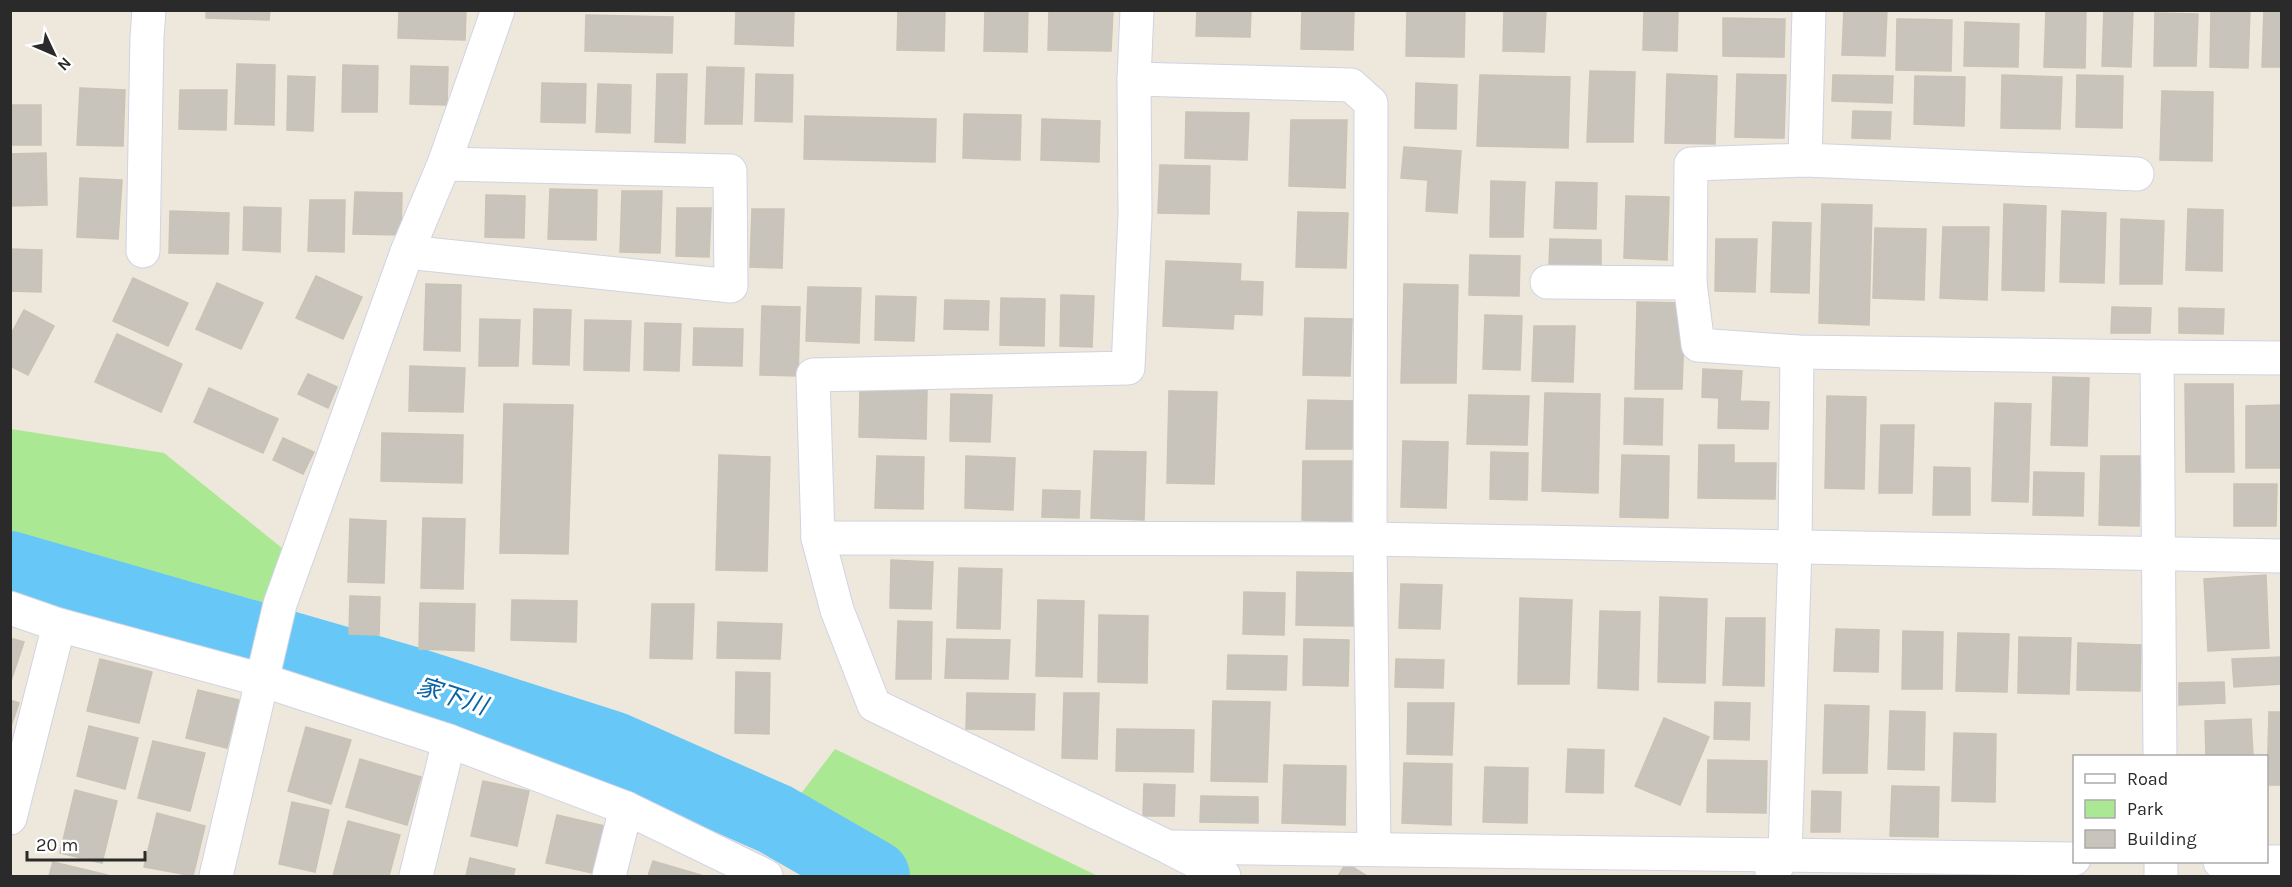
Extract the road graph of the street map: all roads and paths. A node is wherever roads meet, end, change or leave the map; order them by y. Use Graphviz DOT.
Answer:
graph roads {
  1 [pos="149,10"];
  2 [pos="498,10"];
  3 [pos="1137,10"];
  4 [pos="1809,10"];
  5 [pos="1134,79"];
  6 [pos="1805,160"];
  7 [pos="444,164"];
  8 [pos="2137,174"];
  9 [pos="143,251"];
  10 [pos="407,252"];
  11 [pos="1547,282"];
  12 [pos="1690,284"];
  13 [pos="1797,352"];
  14 [pos="2157,357"];
  15 [pos="2282,358"];
  16 [pos="818,538"];
  17 [pos="1370,539"];
  18 [pos="1795,547"];
  19 [pos="2157,553"];
  20 [pos="2282,556"];
  21 [pos="10,608"];
  22 [pos="59,625"];
  23 [pos="262,680"];
  24 [pos="449,741"];
  25 [pos="2160,755"];
  26 [pos="626,808"];
  27 [pos="10,818"];
  28 [pos="1168,847"];
  29 [pos="1374,849"];
  30 [pos="2073,860"];
  31 [pos="1777,865"];
  32 [pos="216,876"];
  33 [pos="416,876"];
  34 [pos="609,876"];
  35 [pos="766,876"];
  36 [pos="1224,876"];
  1 -- 9 [label="street"];
  2 -- 7 [label="street"];
  3 -- 5 [label="street"];
  4 -- 6 [label="street"];
  5 -- 16 [label="street"];
  5 -- 17 [label="street"];
  6 -- 8 [label="street"];
  6 -- 12 [label="street"];
  7 -- 10 [label="street"];
  7 -- 10 [label="street"];
  10 -- 23 [label="street"];
  11 -- 12 [label="street"];
  12 -- 13 [label="street"];
  13 -- 14 [label="street"];
  13 -- 18 [label="street"];
  14 -- 15 [label="street"];
  14 -- 19 [label="street"];
  16 -- 17 [label="street"];
  16 -- 28 [label="street"];
  17 -- 18 [label="street"];
  17 -- 29 [label="street"];
  18 -- 19 [label="street"];
  18 -- 31 [label="street"];
  19 -- 20 [label="street"];
  19 -- 25 [label="street"];
  21 -- 22 [label="street"];
  22 -- 23 [label="street"];
  22 -- 27 [label="street"];
  23 -- 24 [label="street"];
  23 -- 32 [label="street"];
  24 -- 26 [label="street"];
  24 -- 33 [label="street"];
  26 -- 34 [label="street"];
  26 -- 35 [label="street"];
  28 -- 29 [label="street"];
  28 -- 36 [label="street"];
  29 -- 31 [label="street"];
  30 -- 31 [label="street"];
}
